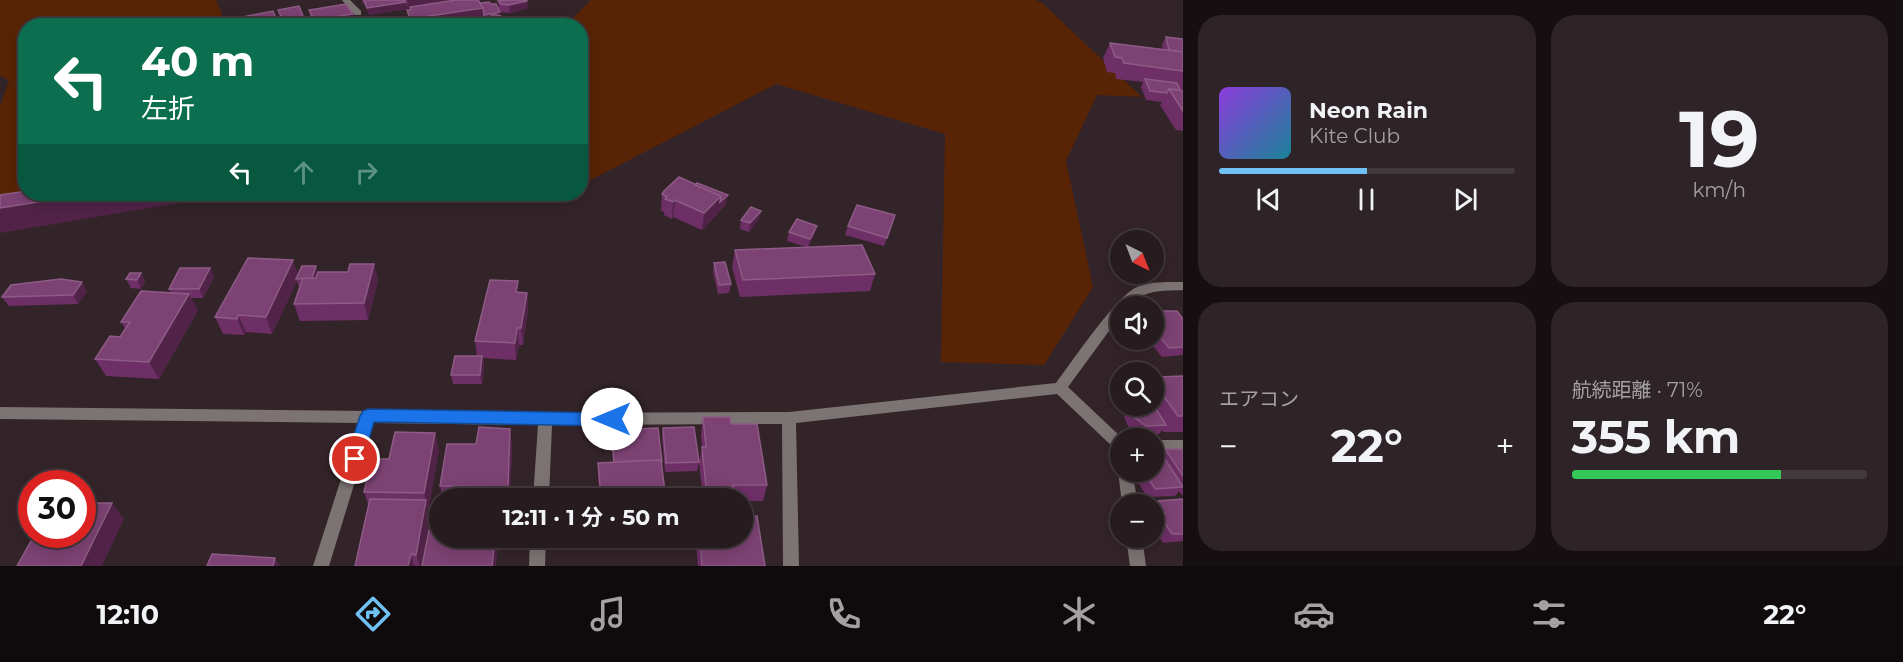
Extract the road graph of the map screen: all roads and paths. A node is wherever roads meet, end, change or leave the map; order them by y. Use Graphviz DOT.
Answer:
graph roads {
  1 [pos="346,0"];
  2 [pos="358,13"];
  3 [pos="1183,286"];
  4 [pos="1129,296"];
  5 [pos="1110,322"];
  6 [pos="1060,388"];
  7 [pos="0,412"];
  8 [pos="368,416"];
  9 [pos="789,418"];
  10 [pos="546,419"];
  11 [pos="1110,436"];
  12 [pos="1164,446"];
  13 [pos="1183,446"];
  14 [pos="542,488"];
  15 [pos="538,548"];
  16 [pos="1136,548"];
  17 [pos="321,566"];
  18 [pos="537,566"];
  19 [pos="790,566"];
  20 [pos="1138,566"];
  1 -- 2 [label="street"];
  3 -- 4 [label="street"];
  5 -- 6 [label="street"];
  6 -- 9 [label="street"];
  6 -- 11 [label="street"];
  7 -- 8 [label="street"];
  8 -- 10 [label="street"];
  8 -- 17 [label="street"];
  9 -- 10 [label="street"];
  9 -- 19 [label="street"];
  10 -- 14 [label="street"];
  12 -- 13 [label="street"];
  15 -- 18 [label="street"];
  16 -- 20 [label="street"];
}
